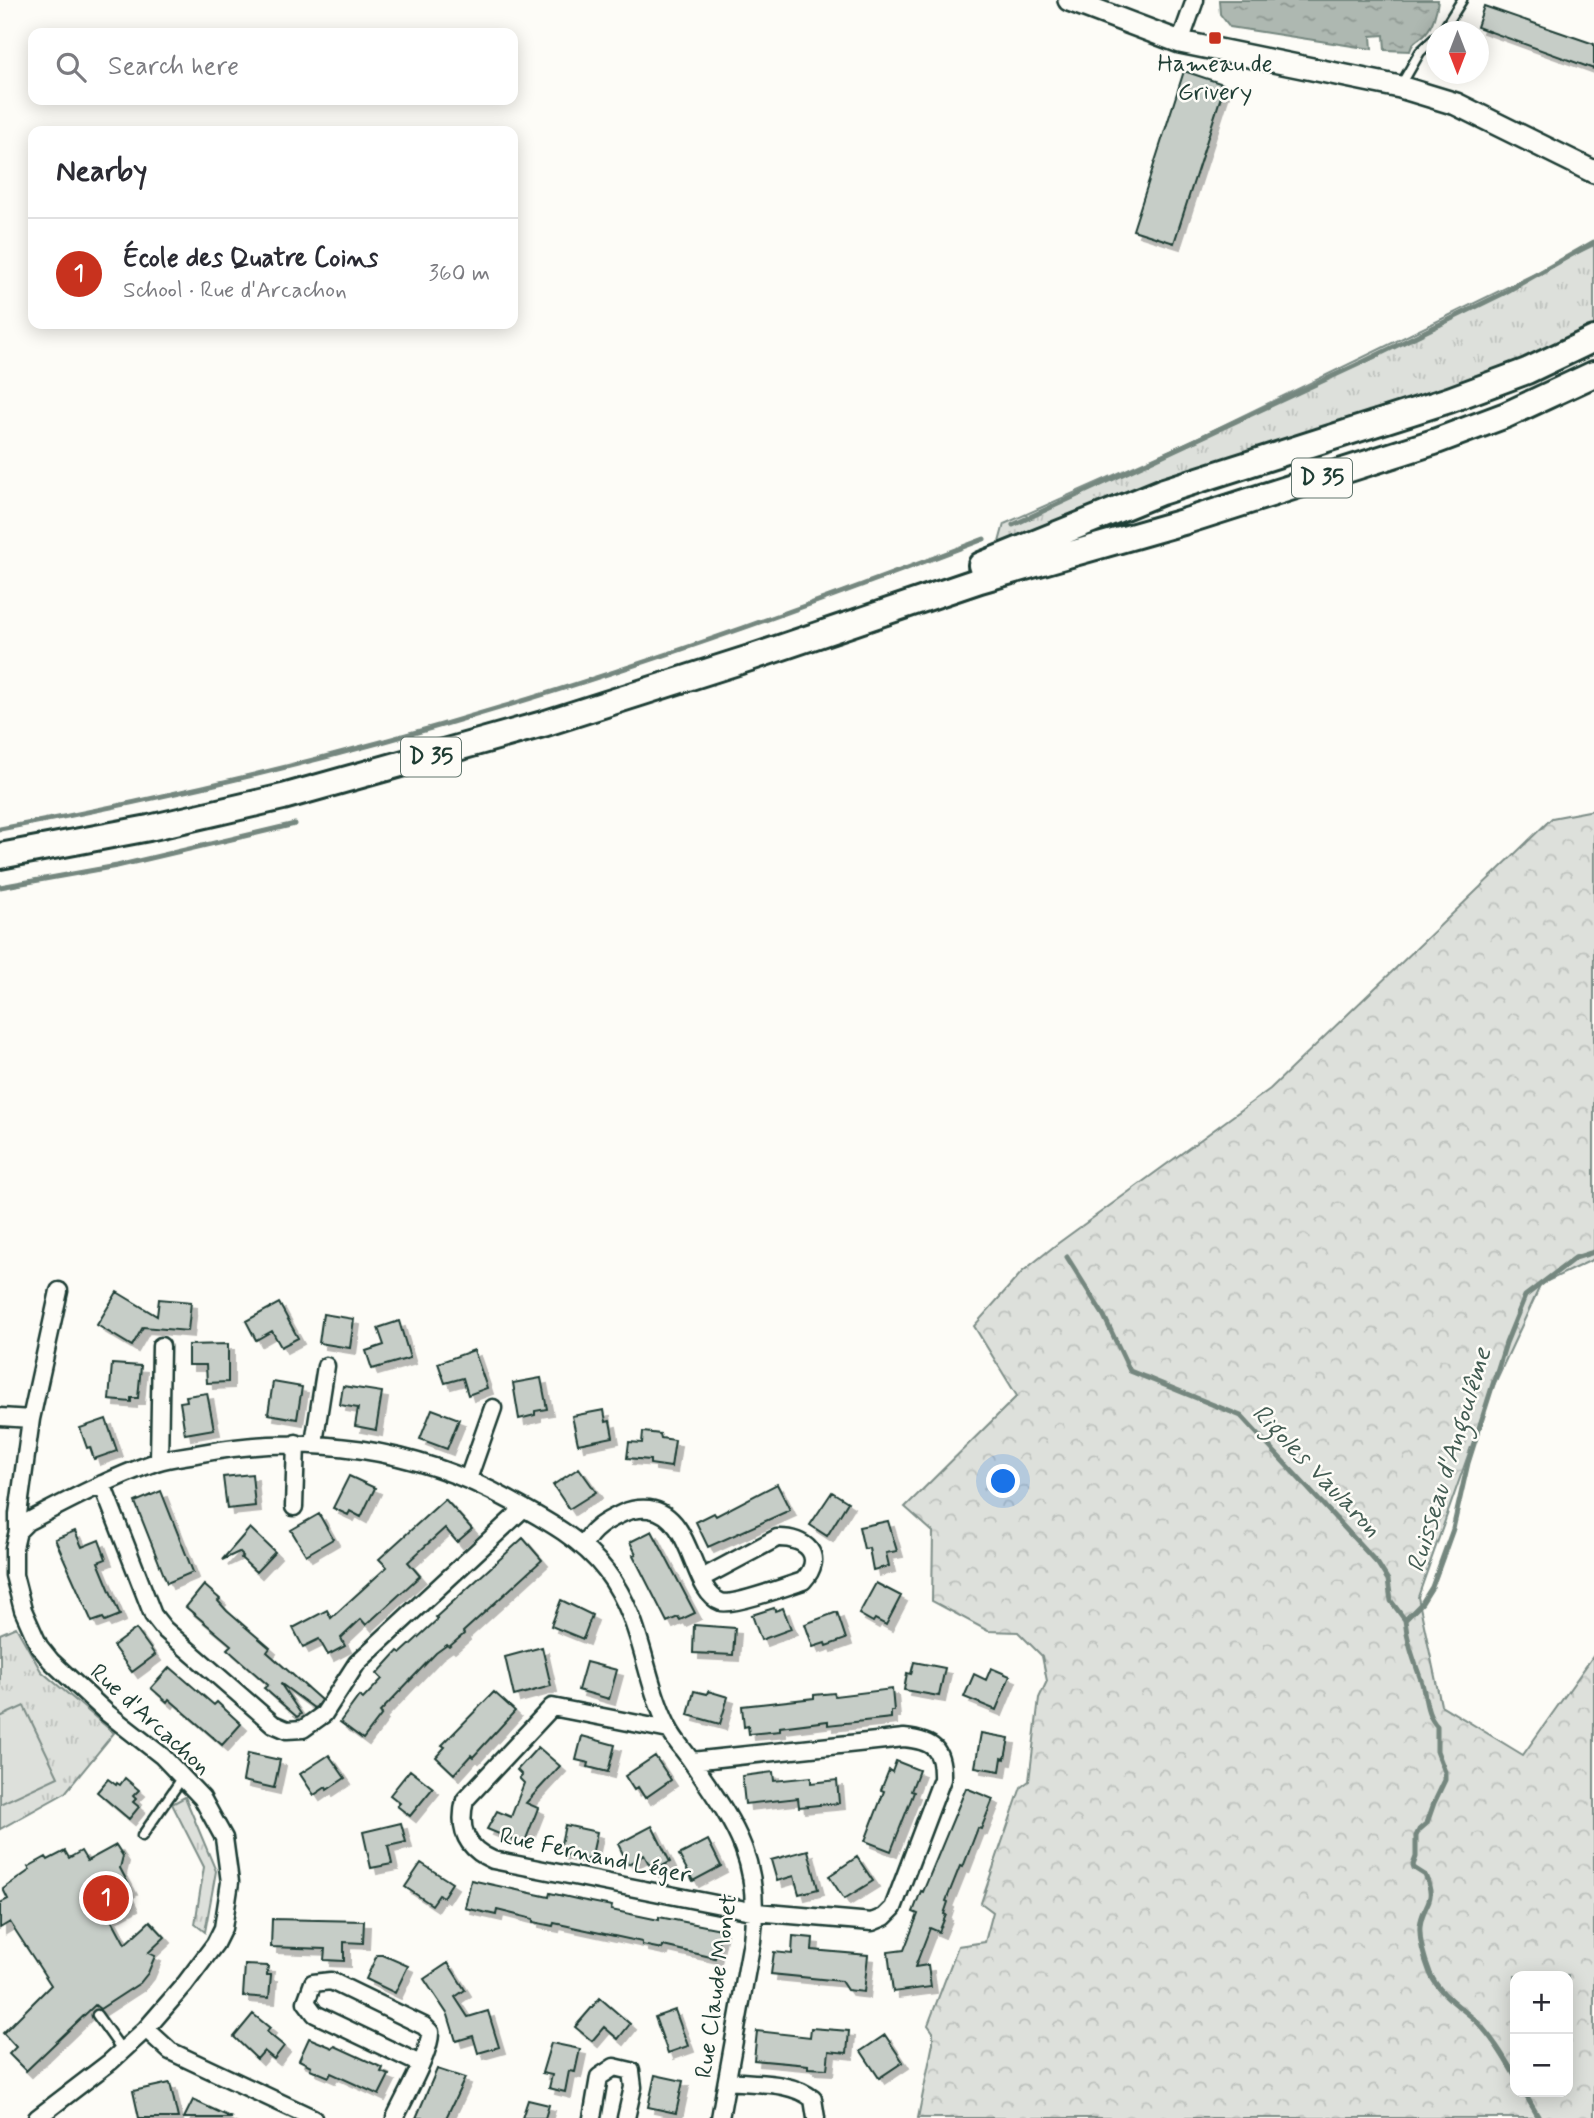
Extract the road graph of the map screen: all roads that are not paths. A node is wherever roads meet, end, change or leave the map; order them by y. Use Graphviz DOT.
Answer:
graph roads {
  1 [pos="1069,0"];
  2 [pos="1195,0"];
  3 [pos="1462,0"];
  4 [pos="1449,21"];
  5 [pos="1180,41"];
  6 [pos="1426,47"];
  7 [pos="1400,87"];
  8 [pos="1594,172"];
  9 [pos="1594,339"];
  10 [pos="1594,374"];
  11 [pos="851,622"];
  12 [pos="0,856"];
  13 [pos="59,1292"];
  14 [pos="161,1346"];
  15 [pos="326,1366"];
  16 [pos="493,1408"];
  17 [pos="0,1417"];
  18 [pos="31,1419"];
  19 [pos="296,1443"];
  20 [pos="314,1443"];
  21 [pos="159,1461"];
  22 [pos="468,1479"];
  23 [pos="102,1484"];
  24 [pos="294,1507"];
  25 [pos="524,1508"];
  26 [pos="18,1531"];
  27 [pos="583,1546"];
  28 [pos="7,1576"];
  29 [pos="702,1578"];
  30 [pos="669,1730"];
  31 [pos="692,1761"];
  32 [pos="183,1777"];
  33 [pos="142,1836"];
  34 [pos="755,1912"];
  35 [pos="97,2015"];
  36 [pos="146,2029"];
  37 [pos="122,2050"];
  38 [pos="420,2064"];
  39 [pos="727,2081"];
  40 [pos="37,2118"];
  41 [pos="313,2118"];
  42 [pos="395,2118"];
  43 [pos="592,2118"];
  44 [pos="626,2118"];
  45 [pos="720,2118"];
  46 [pos="816,2118"];
  1 -- 5 [label="street"];
  2 -- 5 [label="street"];
  3 -- 4 [label="lane"];
  5 -- 7 [label="street"];
  6 -- 7 [label="lane"];
  7 -- 8 [label="street"];
  9 -- 11 [label="main road, D 35"];
  10 -- 11 [label="main road, D 35"];
  11 -- 12 [label="main road, D 35"];
  13 -- 18 [label="street, Rue d'Arcachon"];
  14 -- 21 [label="street"];
  15 -- 20 [label="street"];
  16 -- 22 [label="street"];
  17 -- 18 [label="street"];
  18 -- 26 [label="street, Rue d'Arcachon"];
  19 -- 20 [label="street, Rue Claude Monet"];
  19 -- 21 [label="street, Rue Claude Monet"];
  19 -- 24 [label="street"];
  20 -- 22 [label="street, Rue Claude Monet"];
  21 -- 23 [label="street, Rue Claude Monet"];
  22 -- 25 [label="street, Rue Claude Monet"];
  23 -- 25 [label="street"];
  23 -- 26 [label="street, Rue Claude Monet"];
  25 -- 27 [label="street, Rue Claude Monet"];
  26 -- 28 [label="street, Rue d'Arcachon"];
  27 -- 29 [label="street"];
  27 -- 30 [label="street, Rue Claude Monet"];
  28 -- 32 [label="street, Rue d'Arcachon"];
  29 -- 29 [label="street"];
  30 -- 31 [label="street, Rue Claude Monet"];
  30 -- 34 [label="street, Rue Fernand Léger"];
  31 -- 34 [label="street, Rue Claude Monet"];
  31 -- 34 [label="street"];
  32 -- 33 [label="lane"];
  32 -- 36 [label="street, Rue d'Arcachon"];
  34 -- 39 [label="street, Rue Claude Monet"];
  35 -- 37 [label="lane"];
  36 -- 37 [label="street, Rue d'Arcachon"];
  36 -- 41 [label="street"];
  37 -- 40 [label="street, Rue d'Arcachon"];
  38 -- 38 [label="street"];
  38 -- 42 [label="street"];
  39 -- 45 [label="street, Rue Claude Monet"];
  39 -- 46 [label="street"];
  43 -- 44 [label="street"];
}
